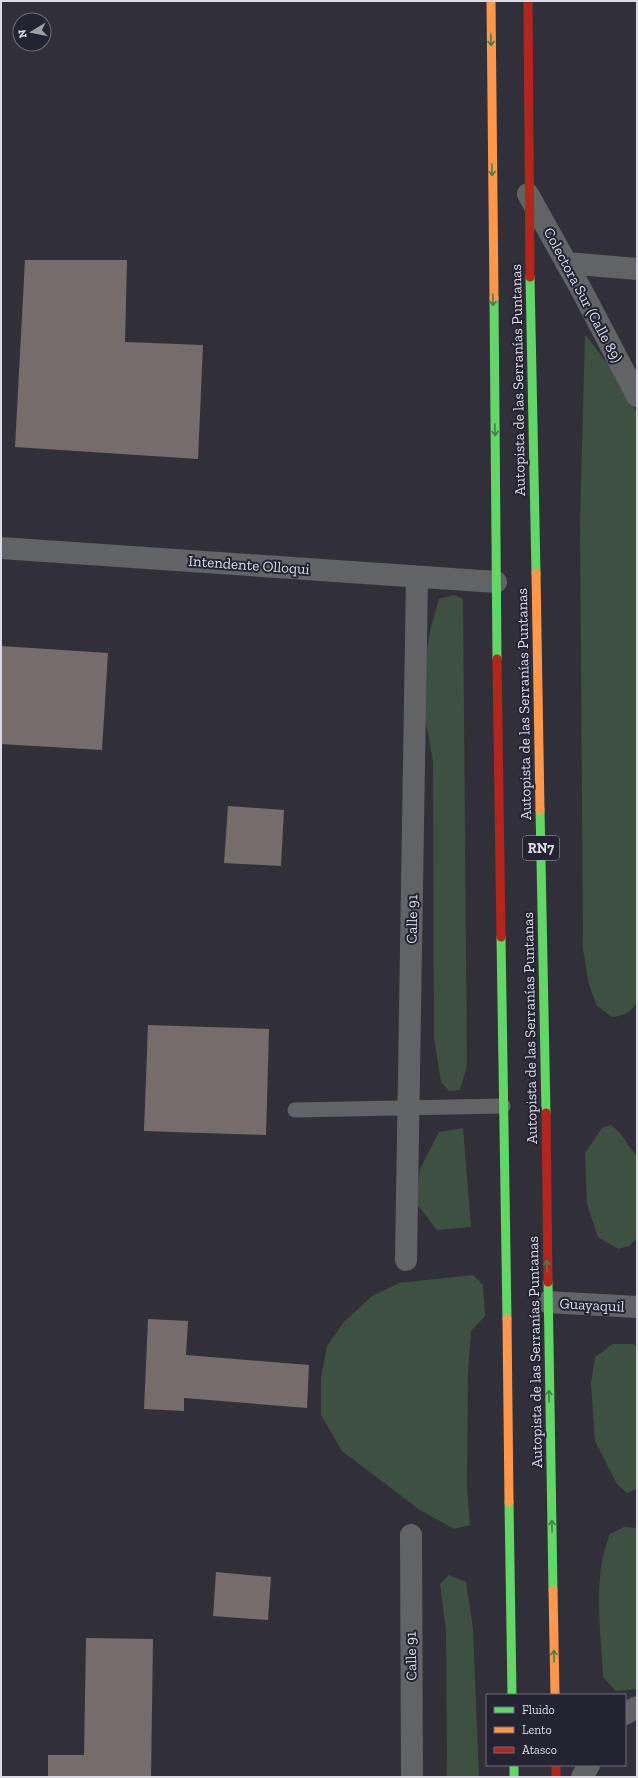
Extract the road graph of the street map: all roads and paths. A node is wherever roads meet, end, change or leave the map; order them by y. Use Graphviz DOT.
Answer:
graph roads {
  1 [pos="491,1"];
  2 [pos="528,1"];
  3 [pos="528,194"];
  4 [pos="566,263"];
  5 [pos="637,270"];
  6 [pos="637,396"];
  7 [pos="1,548"];
  8 [pos="417,577"];
  9 [pos="496,582"];
  10 [pos="503,1106"];
  11 [pos="409,1108"];
  12 [pos="295,1110"];
  13 [pos="406,1260"];
  14 [pos="548,1302"];
  15 [pos="637,1307"];
  16 [pos="411,1535"];
  17 [pos="512,1694"];
  18 [pos="555,1694"];
  19 [pos="637,1708"];
  20 [pos="626,1714"];
  21 [pos="514,1766"];
  22 [pos="556,1766"];
  23 [pos="588,1766"];
  24 [pos="412,1777"];
  25 [pos="514,1777"];
  26 [pos="556,1777"];
  27 [pos="582,1777"];
  1 -- 9 [label="highway, Autopista de las Serranías Puntanas, one-way"];
  2 -- 3 [label="highway, Autopista de las Serranías Puntanas / RN7"];
  3 -- 4 [label="street, Colectora Sur (Calle 89)"];
  14 -- 3 [label="highway, Autopista de las Serranías Puntanas / RN7, one-way"];
  4 -- 5 [label="street"];
  4 -- 6 [label="street, Colectora Sur (Calle 89)"];
  7 -- 8 [label="street, Intendente Olloqui"];
  8 -- 9 [label="street, Intendente Olloqui"];
  8 -- 11 [label="street, Calle 91"];
  9 -- 10 [label="highway, Autopista de las Serranías Puntanas"];
  10 -- 11 [label="lane"];
  10 -- 17 [label="highway, Autopista de las Serranías Puntanas"];
  11 -- 12 [label="lane"];
  11 -- 13 [label="street, Calle 91"];
  14 -- 15 [label="street, Guayaquil"];
  18 -- 14 [label="highway, Autopista de las Serranías Puntanas / RN7, one-way"];
  16 -- 24 [label="street, Calle 91"];
  19 -- 20 [label="street"];
  21 -- 25 [label="highway"];
  22 -- 26 [label="highway"];
  23 -- 27 [label="street"];
}
